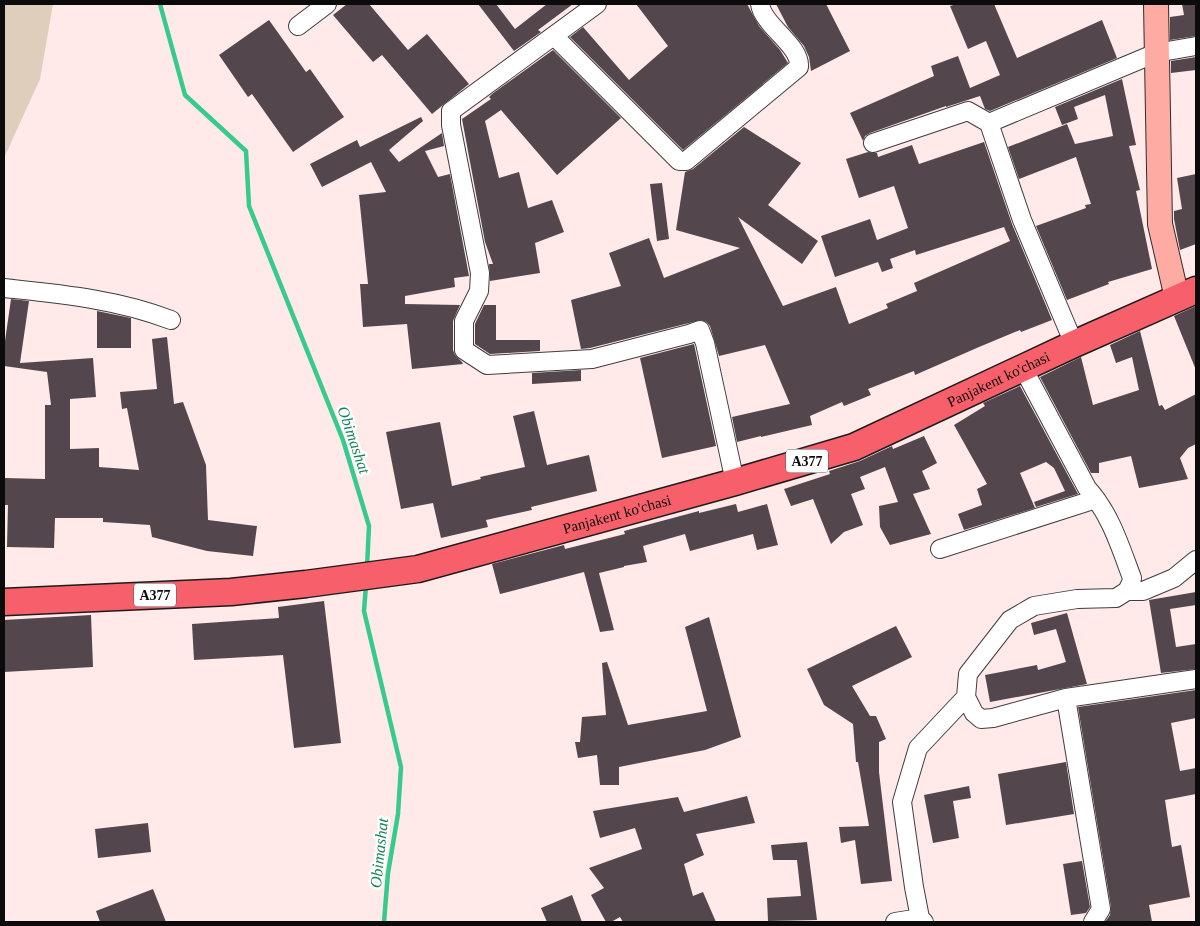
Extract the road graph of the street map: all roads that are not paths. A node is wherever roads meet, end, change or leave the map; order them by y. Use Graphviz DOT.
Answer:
graph roads {
  1 [pos="327,4"];
  2 [pos="597,4"];
  3 [pos="760,4"];
  4 [pos="1156,4"];
  5 [pos="298,26"];
  6 [pos="554,36"];
  7 [pos="1196,46"];
  8 [pos="1156,53"];
  9 [pos="989,123"];
  10 [pos="873,143"];
  11 [pos="4,288"];
  12 [pos="1187,294"];
  13 [pos="171,320"];
  14 [pos="1074,344"];
  15 [pos="1023,368"];
  16 [pos="735,482"];
  17 [pos="1096,499"];
  18 [pos="940,549"];
  19 [pos="1196,560"];
  20 [pos="1127,591"];
  21 [pos="4,602"];
  22 [pos="1196,679"];
  23 [pos="966,697"];
  24 [pos="1066,698"];
  25 [pos="922,920"];
  26 [pos="895,922"];
  27 [pos="1094,922"];
  1 -- 5 [label="street"];
  2 -- 6 [label="street"];
  3 -- 6 [label="street"];
  4 -- 8 [label="main road"];
  6 -- 16 [label="street"];
  7 -- 8 [label="street"];
  8 -- 9 [label="street"];
  8 -- 12 [label="main road"];
  9 -- 10 [label="street"];
  9 -- 14 [label="street"];
  11 -- 13 [label="street"];
  12 -- 14 [label="main road, Panjakent ko'chasi / A377"];
  14 -- 15 [label="main road, Panjakent ko'chasi / A377"];
  15 -- 16 [label="main road, Panjakent ko'chasi / A377"];
  15 -- 17 [label="street"];
  16 -- 21 [label="main road, Panjakent ko'chasi / A377"];
  17 -- 18 [label="street"];
  17 -- 20 [label="street"];
  19 -- 20 [label="street"];
  20 -- 23 [label="street"];
  22 -- 24 [label="street"];
  23 -- 24 [label="street"];
  23 -- 25 [label="street"];
  24 -- 27 [label="street"];
  25 -- 26 [label="street"];
}
